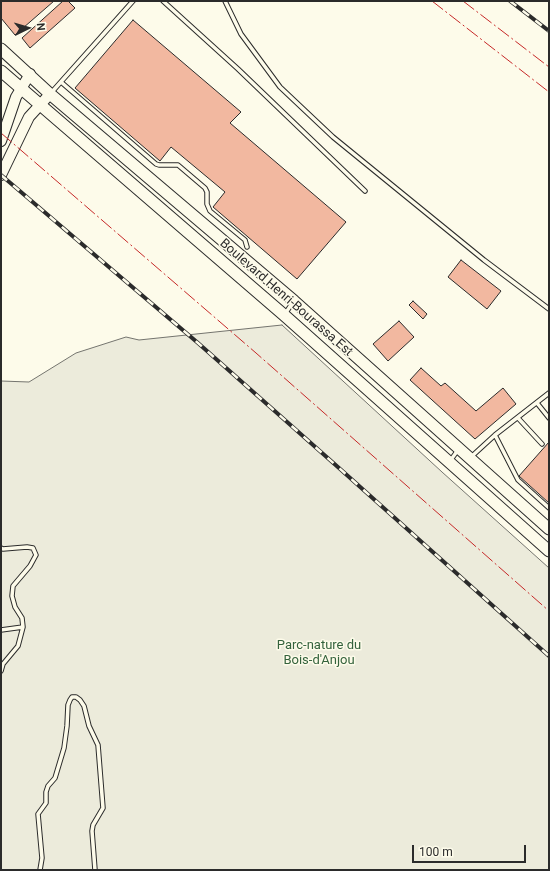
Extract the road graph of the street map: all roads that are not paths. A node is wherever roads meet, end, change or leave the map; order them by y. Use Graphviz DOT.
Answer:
graph roads {
  1 [pos="133,1"];
  2 [pos="163,1"];
  3 [pos="225,1"];
  4 [pos="1,49"];
  5 [pos="1,71"];
  6 [pos="30,74"];
  7 [pos="61,82"];
  8 [pos="22,88"];
  9 [pos="50,94"];
  10 [pos="40,104"];
  11 [pos="1,141"];
  12 [pos="1,175"];
  13 [pos="365,191"];
  14 [pos="247,247"];
  15 [pos="294,301"];
  16 [pos="549,309"];
  17 [pos="284,315"];
  18 [pos="549,393"];
  19 [pos="537,402"];
  20 [pos="518,418"];
  21 [pos="549,418"];
  22 [pos="495,435"];
  23 [pos="542,444"];
  24 [pos="460,448"];
  25 [pos="470,457"];
  26 [pos="449,462"];
  27 [pos="549,508"];
  28 [pos="549,529"];
  29 [pos="1,548"];
  30 [pos="549,551"];
  31 [pos="23,627"];
  32 [pos="1,630"];
  33 [pos="1,671"];
  34 [pos="40,870"];
  35 [pos="95,870"];
  1 -- 7 [label="lane"];
  2 -- 13 [label="lane"];
  3 -- 16 [label="lane"];
  4 -- 6 [label="main road, Boulevard Henri-Bourassa Est"];
  5 -- 8 [label="main road, Boulevard Henri-Bourassa Est"];
  6 -- 8 [label="street"];
  6 -- 9 [label="main road, Boulevard Henri-Bourassa Est"];
  7 -- 9 [label="lane"];
  7 -- 14 [label="lane"];
  8 -- 10 [label="main road, Boulevard Henri-Bourassa Est"];
  8 -- 11 [label="street"];
  9 -- 10 [label="street"];
  9 -- 15 [label="main road, Boulevard Henri-Bourassa Est"];
  10 -- 12 [label="street"];
  10 -- 17 [label="main road, Boulevard Henri-Bourassa Est"];
  15 -- 17 [label="lane"];
  15 -- 24 [label="main road, Boulevard Henri-Bourassa Est"];
  17 -- 26 [label="main road, Boulevard Henri-Bourassa Est"];
  18 -- 19 [label="lane"];
  19 -- 20 [label="lane"];
  19 -- 21 [label="lane"];
  20 -- 22 [label="lane"];
  20 -- 23 [label="lane"];
  22 -- 25 [label="lane"];
  22 -- 27 [label="lane"];
  24 -- 25 [label="main road, Boulevard Henri-Bourassa Est"];
  24 -- 26 [label="lane"];
  25 -- 28 [label="main road, Boulevard Henri-Bourassa Est"];
  26 -- 30 [label="main road, Boulevard Henri-Bourassa Est"];
  29 -- 31 [label="lane"];
  31 -- 32 [label="lane"];
  31 -- 33 [label="lane"];
  34 -- 35 [label="lane"];
}
